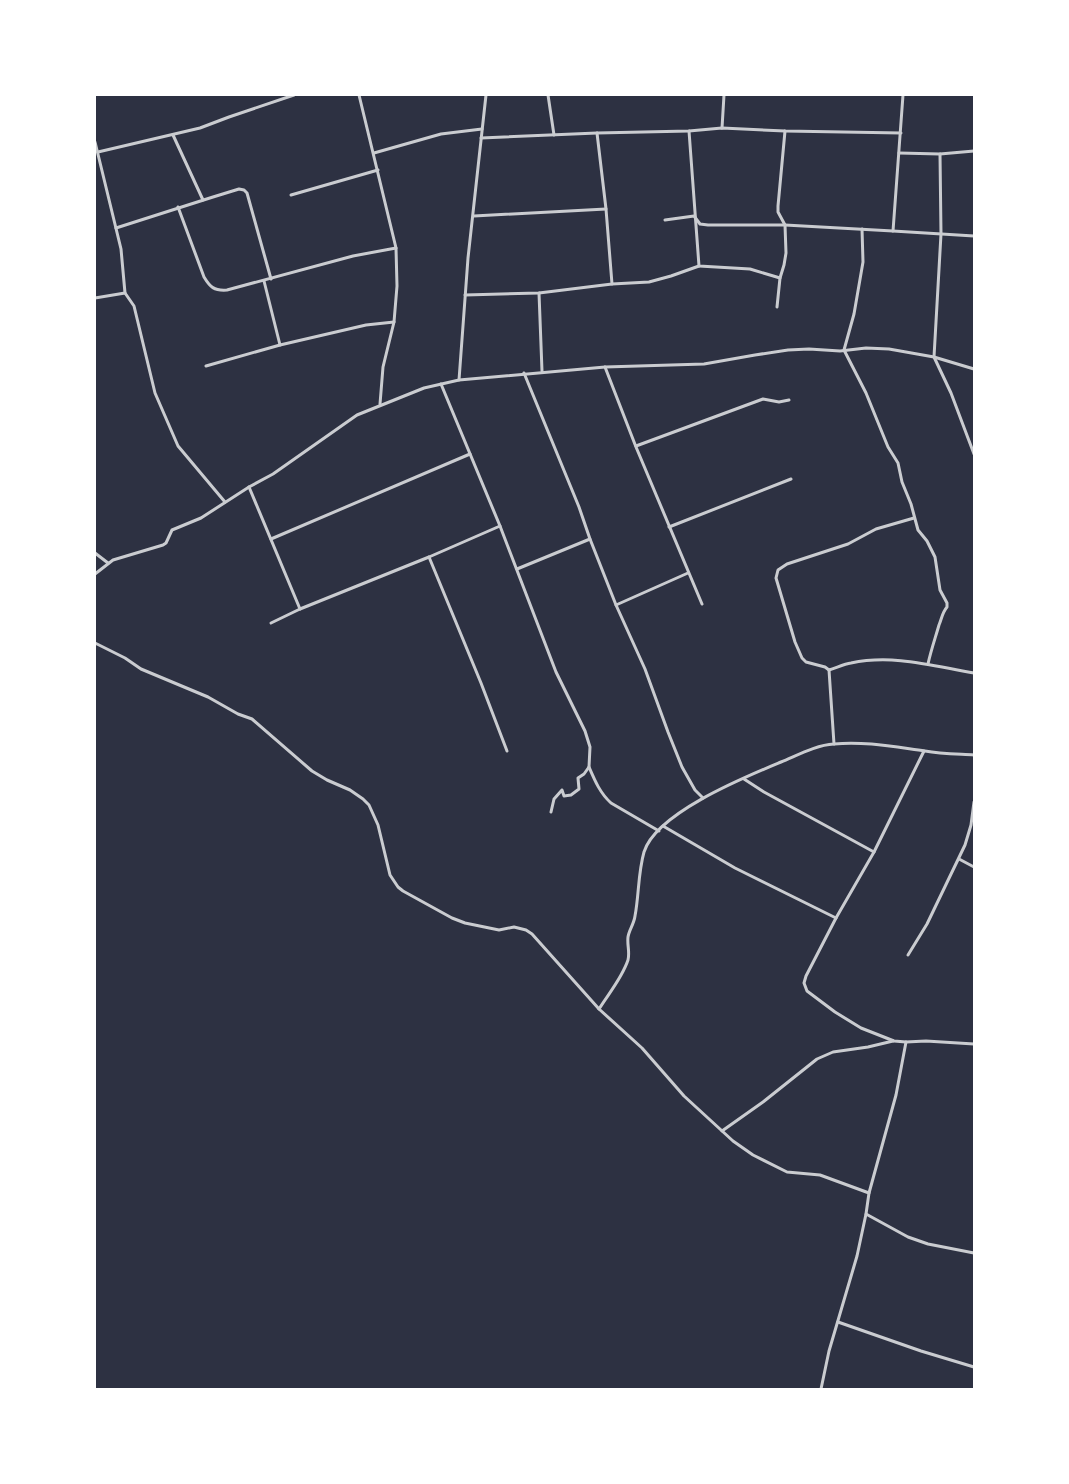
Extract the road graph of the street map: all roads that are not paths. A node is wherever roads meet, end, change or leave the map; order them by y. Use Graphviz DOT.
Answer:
graph roads {
  1 [pos="294,95"];
  2 [pos="359,95"];
  3 [pos="486,95"];
  4 [pos="548,95"];
  5 [pos="724,95"];
  6 [pos="903,95"];
  7 [pos="722,128"];
  8 [pos="482,129"];
  9 [pos="689,131"];
  10 [pos="785,131"];
  11 [pos="597,133"];
  12 [pos="901,133"];
  13 [pos="554,134"];
  14 [pos="173,135"];
  15 [pos="481,138"];
  16 [pos="95,142"];
  17 [pos="974,151"];
  18 [pos="98,152"];
  19 [pos="374,152"];
  20 [pos="899,153"];
  21 [pos="940,154"];
  22 [pos="378,170"];
  23 [pos="291,195"];
  24 [pos="203,200"];
  25 [pos="178,208"];
  26 [pos="606,209"];
  27 [pos="474,216"];
  28 [pos="694,216"];
  29 [pos="665,220"];
  30 [pos="785,225"];
  31 [pos="116,228"];
  32 [pos="862,229"];
  33 [pos="893,230"];
  34 [pos="941,234"];
  35 [pos="974,236"];
  36 [pos="396,248"];
  37 [pos="699,266"];
  38 [pos="780,278"];
  39 [pos="272,279"];
  40 [pos="264,281"];
  41 [pos="612,284"];
  42 [pos="125,293"];
  43 [pos="539,293"];
  44 [pos="465,295"];
  45 [pos="95,298"];
  46 [pos="777,307"];
  47 [pos="394,322"];
  48 [pos="280,345"];
  49 [pos="844,350"];
  50 [pos="934,357"];
  51 [pos="206,366"];
  52 [pos="605,367"];
  53 [pos="974,369"];
  54 [pos="542,371"];
  55 [pos="524,373"];
  56 [pos="459,380"];
  57 [pos="441,384"];
  58 [pos="789,400"];
  59 [pos="380,404"];
  60 [pos="636,446"];
  61 [pos="470,454"];
  62 [pos="974,454"];
  63 [pos="791,479"];
  64 [pos="249,487"];
  65 [pos="225,502"];
  66 [pos="914,518"];
  67 [pos="500,526"];
  68 [pos="669,527"];
  69 [pos="271,539"];
  70 [pos="590,539"];
  71 [pos="95,553"];
  72 [pos="429,557"];
  73 [pos="108,563"];
  74 [pos="517,569"];
  75 [pos="688,573"];
  76 [pos="95,574"];
  77 [pos="702,604"];
  78 [pos="616,605"];
  79 [pos="300,609"];
  80 [pos="271,623"];
  81 [pos="95,643"];
  82 [pos="928,664"];
  83 [pos="829,670"];
  84 [pos="974,673"];
  85 [pos="834,744"];
  86 [pos="507,751"];
  87 [pos="924,751"];
  88 [pos="974,755"];
  89 [pos="589,767"];
  90 [pos="744,778"];
  91 [pos="703,798"];
  92 [pos="974,802"];
  93 [pos="551,812"];
  94 [pos="663,826"];
  95 [pos="659,831"];
  96 [pos="874,852"];
  97 [pos="959,859"];
  98 [pos="974,867"];
  99 [pos="836,918"];
  100 [pos="908,955"];
  101 [pos="599,1009"];
  102 [pos="894,1041"];
  103 [pos="906,1042"];
  104 [pos="974,1044"];
  105 [pos="722,1130"];
  106 [pos="869,1193"];
  107 [pos="866,1214"];
  108 [pos="974,1253"];
  109 [pos="838,1322"];
  110 [pos="974,1366"];
  111 [pos="820,1389"];
  1 -- 14 [label="street"];
  2 -- 19 [label="street"];
  3 -- 8 [label="street"];
  4 -- 13 [label="street"];
  5 -- 7 [label="street"];
  6 -- 12 [label="street"];
  7 -- 9 [label="street"];
  7 -- 10 [label="street"];
  8 -- 15 [label="street"];
  8 -- 19 [label="street"];
  9 -- 11 [label="street"];
  9 -- 28 [label="street"];
  10 -- 12 [label="street"];
  10 -- 30 [label="street"];
  11 -- 13 [label="street"];
  11 -- 26 [label="street"];
  12 -- 20 [label="street"];
  13 -- 15 [label="street"];
  14 -- 18 [label="street"];
  14 -- 24 [label="street"];
  15 -- 27 [label="street"];
  16 -- 18 [label="street"];
  17 -- 21 [label="street"];
  18 -- 31 [label="street"];
  19 -- 22 [label="street"];
  20 -- 21 [label="street"];
  20 -- 33 [label="street"];
  21 -- 34 [label="street"];
  22 -- 23 [label="street"];
  22 -- 36 [label="street"];
  24 -- 25 [label="street"];
  24 -- 39 [label="street"];
  25 -- 31 [label="street"];
  25 -- 40 [label="street"];
  26 -- 27 [label="street"];
  26 -- 41 [label="street"];
  27 -- 44 [label="street"];
  28 -- 29 [label="street"];
  28 -- 30 [label="street"];
  28 -- 37 [label="street"];
  30 -- 32 [label="street"];
  30 -- 38 [label="street"];
  31 -- 42 [label="street"];
  32 -- 33 [label="street"];
  32 -- 49 [label="street"];
  33 -- 34 [label="street"];
  34 -- 35 [label="street"];
  34 -- 50 [label="street"];
  36 -- 39 [label="street"];
  36 -- 47 [label="street"];
  37 -- 38 [label="street"];
  37 -- 41 [label="street"];
  38 -- 46 [label="street"];
  39 -- 40 [label="street"];
  40 -- 48 [label="street"];
  41 -- 43 [label="street"];
  42 -- 45 [label="street"];
  42 -- 65 [label="street"];
  43 -- 44 [label="street"];
  43 -- 54 [label="street"];
  44 -- 56 [label="street"];
  47 -- 48 [label="street"];
  47 -- 59 [label="street"];
  48 -- 51 [label="street"];
  49 -- 50 [label="street"];
  49 -- 52 [label="street"];
  49 -- 66 [label="street"];
  50 -- 53 [label="street"];
  50 -- 62 [label="street"];
  52 -- 54 [label="street"];
  52 -- 60 [label="street"];
  54 -- 55 [label="street"];
  55 -- 56 [label="street"];
  55 -- 70 [label="street"];
  56 -- 57 [label="street"];
  57 -- 59 [label="street"];
  57 -- 61 [label="street"];
  58 -- 60 [label="street"];
  59 -- 64 [label="street"];
  60 -- 68 [label="street"];
  61 -- 67 [label="street"];
  61 -- 69 [label="street"];
  63 -- 68 [label="street"];
  64 -- 65 [label="street"];
  64 -- 69 [label="street"];
  65 -- 73 [label="street"];
  66 -- 82 [label="street"];
  66 -- 83 [label="street"];
  67 -- 72 [label="street"];
  67 -- 74 [label="street"];
  68 -- 75 [label="street"];
  69 -- 79 [label="street"];
  70 -- 74 [label="street"];
  70 -- 78 [label="street"];
  71 -- 73 [label="street"];
  72 -- 79 [label="street"];
  72 -- 86 [label="street"];
  73 -- 76 [label="street"];
  74 -- 89 [label="street"];
  75 -- 77 [label="street"];
  75 -- 78 [label="street"];
  78 -- 91 [label="street"];
  79 -- 80 [label="street"];
  81 -- 101 [label="street"];
  82 -- 83 [label="street"];
  82 -- 84 [label="street"];
  83 -- 85 [label="street"];
  85 -- 87 [label="street"];
  85 -- 90 [label="street"];
  87 -- 88 [label="street"];
  87 -- 96 [label="street"];
  89 -- 93 [label="street"];
  89 -- 95 [label="street"];
  90 -- 91 [label="street"];
  90 -- 96 [label="street"];
  91 -- 94 [label="street"];
  92 -- 97 [label="street"];
  94 -- 95 [label="street"];
  94 -- 99 [label="street"];
  95 -- 101 [label="street"];
  96 -- 99 [label="street"];
  97 -- 98 [label="street"];
  97 -- 100 [label="street"];
  99 -- 102 [label="street"];
  101 -- 105 [label="street"];
  102 -- 103 [label="street"];
  102 -- 105 [label="street"];
  103 -- 104 [label="street"];
  103 -- 106 [label="street"];
  105 -- 106 [label="street"];
  106 -- 107 [label="street"];
  107 -- 108 [label="street"];
  107 -- 109 [label="street"];
  109 -- 110 [label="street"];
  109 -- 111 [label="street"];
}
